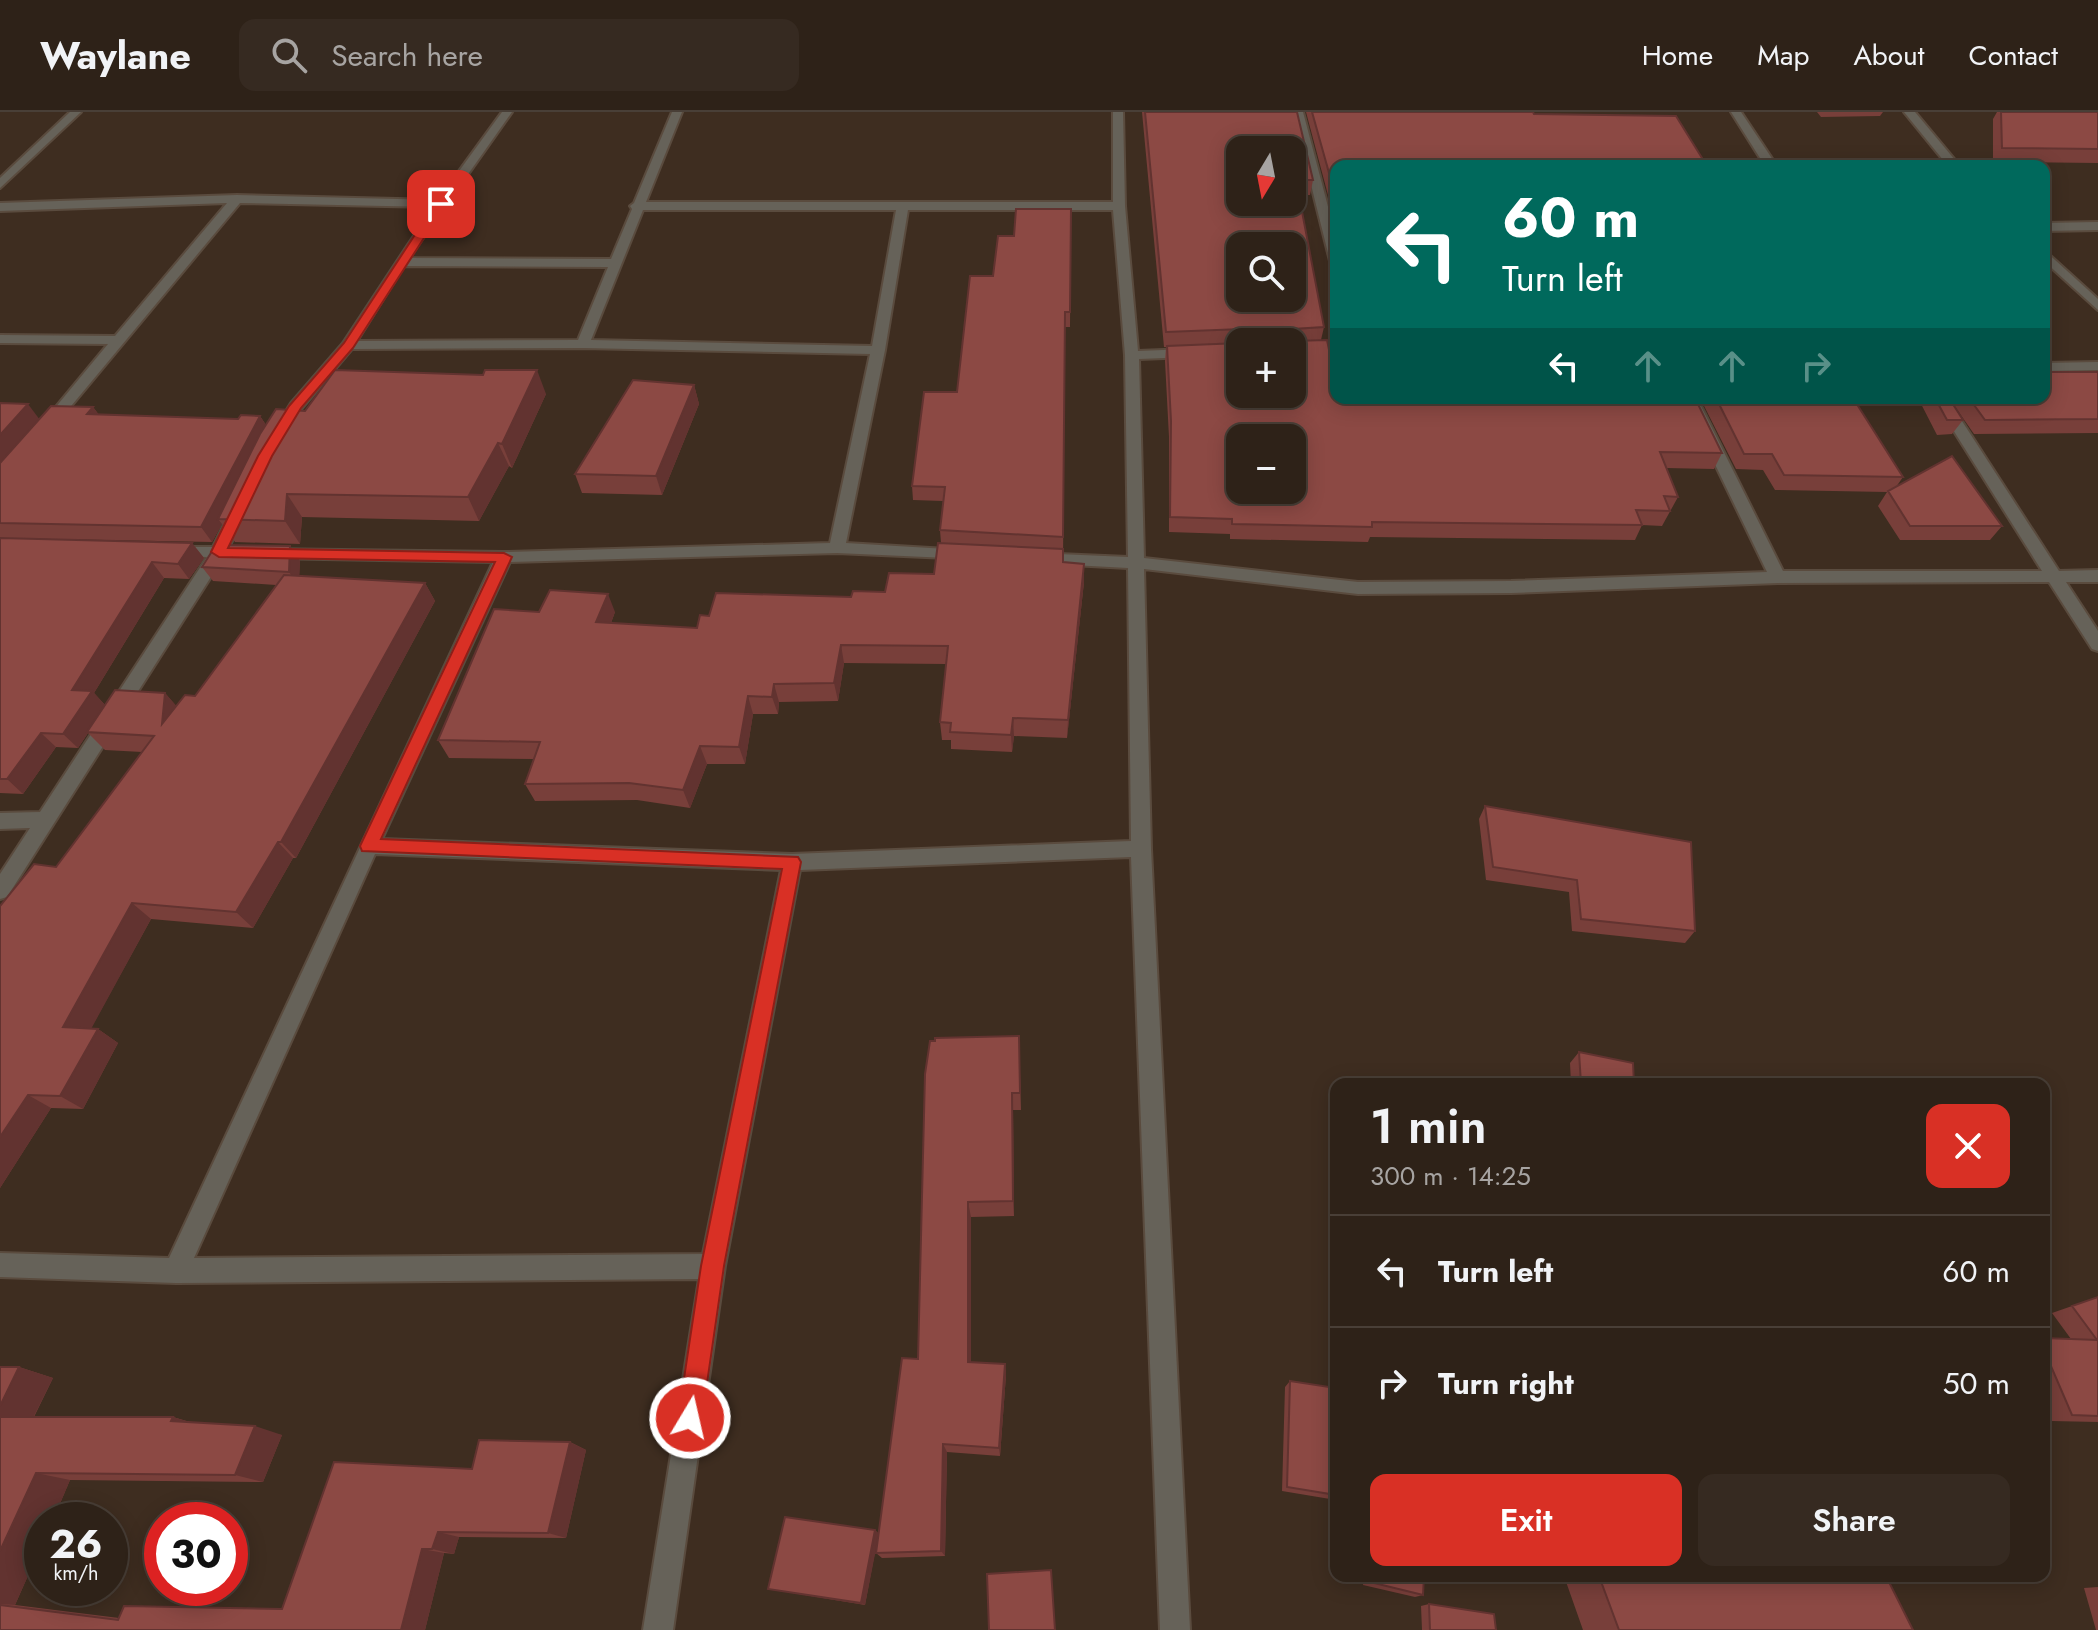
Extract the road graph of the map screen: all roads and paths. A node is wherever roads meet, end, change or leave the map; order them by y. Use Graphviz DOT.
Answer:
graph roads {
  1 [pos="76,112"];
  2 [pos="507,112"];
  3 [pos="677,112"];
  4 [pos="1118,112"];
  5 [pos="1298,112"];
  6 [pos="1736,112"];
  7 [pos="1909,112"];
  8 [pos="1767,160"];
  9 [pos="1949,160"];
  10 [pos="0,184"];
  11 [pos="237,199"];
  12 [pos="441,204"];
  13 [pos="636,206"];
  14 [pos="1119,206"];
  15 [pos="0,207"];
  16 [pos="902,207"];
  17 [pos="1322,209"];
  18 [pos="1330,209"];
  19 [pos="2098,226"];
  20 [pos="2050,227"];
  21 [pos="1330,239"];
  22 [pos="2050,260"];
  23 [pos="400,262"];
  24 [pos="614,263"];
  25 [pos="2098,306"];
  26 [pos="0,339"];
  27 [pos="122,340"];
  28 [pos="583,344"];
  29 [pos="348,345"];
  30 [pos="1330,348"];
  31 [pos="1306,349"];
  32 [pos="878,350"];
  33 [pos="1226,352"];
  34 [pos="1132,355"];
  35 [pos="2098,366"];
  36 [pos="2050,367"];
  37 [pos="1693,404"];
  38 [pos="1944,404"];
  39 [pos="41,433"];
  40 [pos="273,444"];
  41 [pos="245,497"];
  42 [pos="837,548"];
  43 [pos="156,550"];
  44 [pos="219,552"];
  45 [pos="988,556"];
  46 [pos="504,557"];
  47 [pos="1018,557"];
  48 [pos="1136,563"];
  49 [pos="2053,575"];
  50 [pos="2098,576"];
  51 [pos="1778,577"];
  52 [pos="2098,645"];
  53 [pos="46,820"];
  54 [pos="0,821"];
  55 [pos="369,846"];
  56 [pos="1141,849"];
  57 [pos="792,862"];
  58 [pos="0,891"];
  59 [pos="0,1265"];
  60 [pos="713,1266"];
  61 [pos="176,1271"];
  62 [pos="658,1630"];
  63 [pos="1175,1630"];
  1 -- 10 [label="street"];
  2 -- 12 [label="street"];
  3 -- 13 [label="street"];
  4 -- 14 [label="street"];
  5 -- 17 [label="street"];
  6 -- 8 [label="street"];
  7 -- 9 [label="street"];
  11 -- 12 [label="street"];
  11 -- 15 [label="street"];
  11 -- 27 [label="street"];
  12 -- 23 [label="street"];
  13 -- 16 [label="street"];
  13 -- 24 [label="street"];
  14 -- 16 [label="street"];
  14 -- 34 [label="street"];
  16 -- 32 [label="street"];
  17 -- 18 [label="street"];
  17 -- 21 [label="street"];
  19 -- 20 [label="street"];
  22 -- 25 [label="street"];
  23 -- 24 [label="street"];
  23 -- 29 [label="street"];
  24 -- 28 [label="street"];
  26 -- 27 [label="street"];
  27 -- 39 [label="street"];
  28 -- 29 [label="street"];
  28 -- 32 [label="street"];
  29 -- 40 [label="street"];
  30 -- 31 [label="street"];
  32 -- 42 [label="street"];
  33 -- 34 [label="street"];
  34 -- 48 [label="street"];
  35 -- 36 [label="street"];
  37 -- 51 [label="street"];
  38 -- 49 [label="street"];
  41 -- 44 [label="street"];
  42 -- 45 [label="street"];
  42 -- 46 [label="street"];
  43 -- 44 [label="street"];
  44 -- 46 [label="street"];
  44 -- 53 [label="street"];
  46 -- 55 [label="street"];
  47 -- 48 [label="street"];
  48 -- 51 [label="street"];
  48 -- 56 [label="street"];
  49 -- 50 [label="street"];
  49 -- 51 [label="street"];
  49 -- 52 [label="street"];
  53 -- 54 [label="street"];
  53 -- 58 [label="street"];
  55 -- 57 [label="street"];
  55 -- 61 [label="street"];
  56 -- 57 [label="street"];
  56 -- 63 [label="street"];
  57 -- 60 [label="street"];
  59 -- 61 [label="street"];
  60 -- 61 [label="street"];
  60 -- 62 [label="street"];
}
